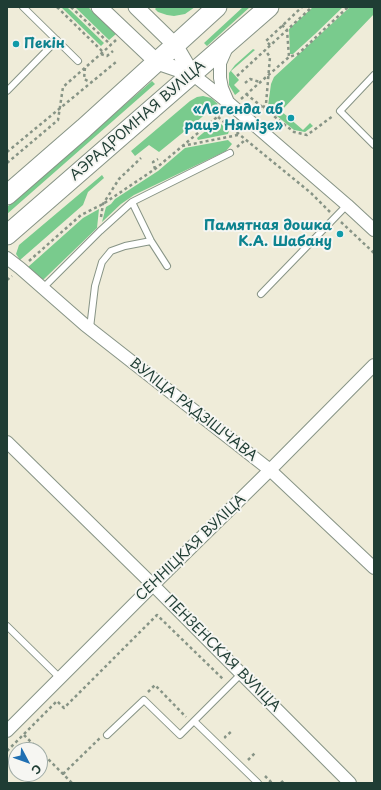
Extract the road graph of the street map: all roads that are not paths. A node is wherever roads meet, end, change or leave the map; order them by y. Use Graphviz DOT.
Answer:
graph roads {
  1 [pos="23,7"];
  2 [pos="100,7"];
  3 [pos="136,7"];
  4 [pos="216,7"];
  5 [pos="269,7"];
  6 [pos="57,40"];
  7 [pos="228,43"];
  8 [pos="175,45"];
  9 [pos="78,61"];
  10 [pos="156,62"];
  11 [pos="192,74"];
  12 [pos="374,75"];
  13 [pos="7,91"];
  14 [pos="232,104"];
  15 [pos="374,145"];
  16 [pos="230,153"];
  17 [pos="7,195"];
  18 [pos="132,202"];
  19 [pos="347,205"];
  20 [pos="374,230"];
  21 [pos="7,235"];
  22 [pos="151,241"];
  23 [pos="7,258"];
  24 [pos="167,266"];
  25 [pos="43,288"];
  26 [pos="261,294"];
  27 [pos="90,328"];
  28 [pos="374,365"];
  29 [pos="7,442"];
  30 [pos="270,470"];
  31 [pos="374,568"];
  32 [pos="152,585"];
  33 [pos="7,626"];
  34 [pos="237,677"];
  35 [pos="60,678"];
  36 [pos="191,720"];
  37 [pos="7,731"];
  38 [pos="104,736"];
  39 [pos="258,783"];
  40 [pos="350,783"];
  1 -- 6 [label="lane"];
  2 -- 10 [label="street"];
  3 -- 8 [label="street"];
  4 -- 8 [label="main road"];
  5 -- 7 [label="main road, АЭРАДРОМНАЯ ВУЛІЦА"];
  6 -- 9 [label="lane"];
  6 -- 13 [label="lane"];
  7 -- 11 [label="main road, АЭРАДРОМНАЯ ВУЛІЦА"];
  7 -- 14 [label="street"];
  8 -- 10 [label="main road"];
  8 -- 11 [label="street"];
  10 -- 11 [label="street"];
  10 -- 17 [label="main road"];
  11 -- 14 [label="street"];
  11 -- 21 [label="main road, АЭРАДРОМНАЯ ВУЛІЦА"];
  12 -- 15 [label="lane"];
  14 -- 19 [label="street"];
  16 -- 18 [label="lane"];
  18 -- 22 [label="lane"];
  18 -- 25 [label="lane"];
  19 -- 20 [label="street"];
  19 -- 26 [label="lane"];
  22 -- 24 [label="lane"];
  22 -- 27 [label="lane"];
  23 -- 25 [label="street, ВУЛІЦА РАДЗІШЧАВА"];
  25 -- 27 [label="street, ВУЛІЦА РАДЗІШЧАВА"];
  27 -- 30 [label="street, ВУЛІЦА РАДЗІШЧАВА"];
  28 -- 30 [label="street, СЕННІЦКАЯ ВУЛІЦА"];
  29 -- 32 [label="street, ПЕНЗЕНСКАЯ ВУЛІЦА"];
  30 -- 31 [label="street, ВУЛІЦА РАДЗІШЧАВА"];
  30 -- 32 [label="street, СЕННІЦКАЯ ВУЛІЦА"];
  32 -- 34 [label="street, ПЕНЗЕНСКАЯ ВУЛІЦА"];
  32 -- 35 [label="street, СЕННІЦКАЯ ВУЛІЦА"];
  33 -- 35 [label="lane"];
  34 -- 36 [label="lane"];
  34 -- 40 [label="street, ПЕНЗЕНСКАЯ ВУЛІЦА"];
  35 -- 37 [label="street, СЕННІЦКАЯ ВУЛІЦА"];
  36 -- 38 [label="lane"];
  36 -- 39 [label="lane"];
}
